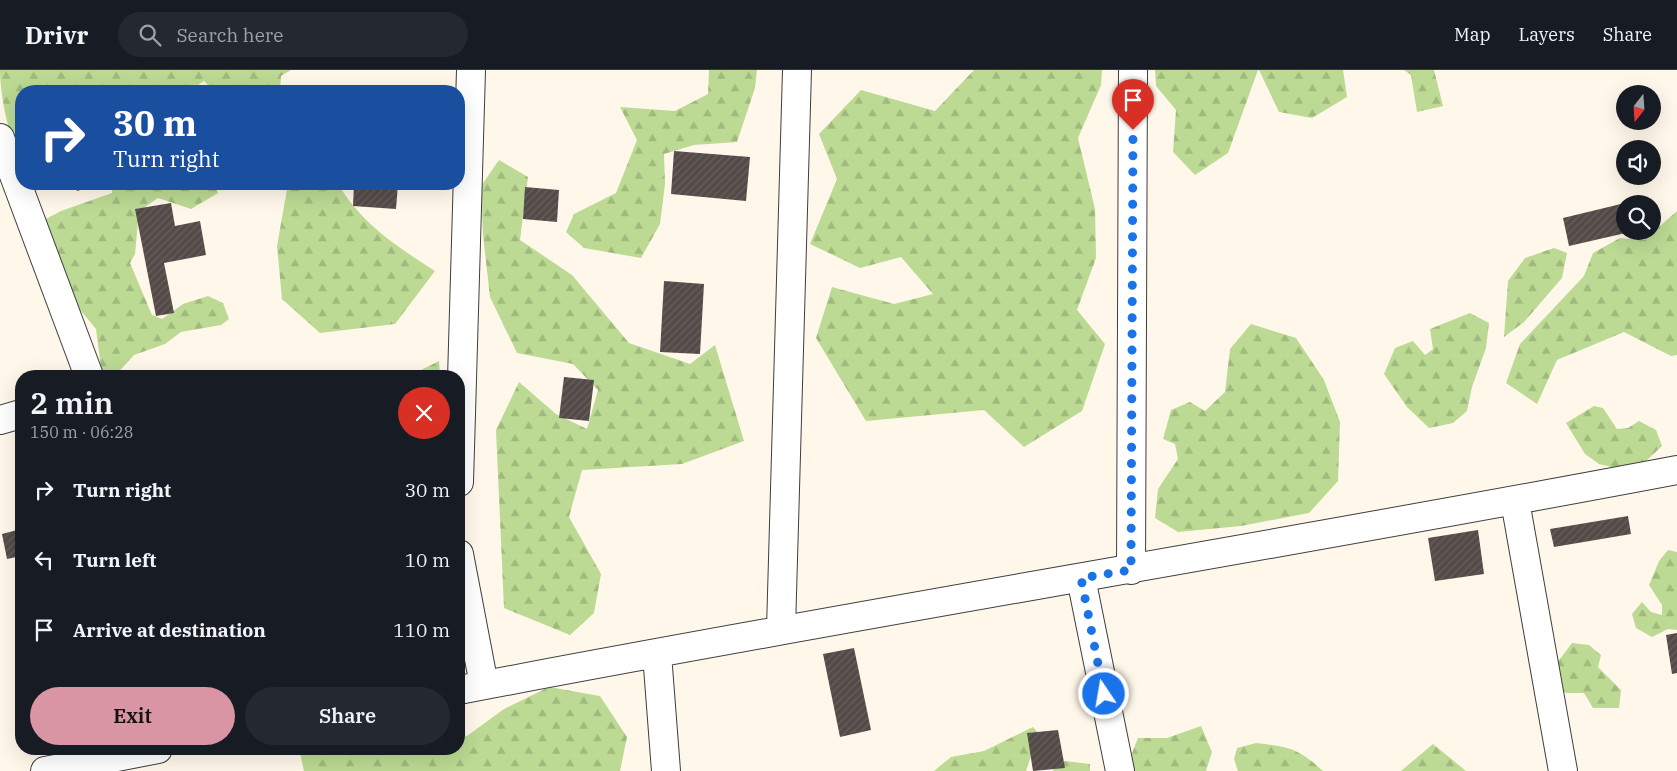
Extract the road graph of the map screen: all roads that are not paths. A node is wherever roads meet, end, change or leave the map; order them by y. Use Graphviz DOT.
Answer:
graph roads {
  1 [pos="471,70"];
  2 [pos="797,70"];
  3 [pos="1133,70"];
  4 [pos="0,138"];
  5 [pos="15,178"];
  6 [pos="19,190"];
  7 [pos="87,370"];
  8 [pos="462,370"];
  9 [pos="15,416"];
  10 [pos="0,420"];
  11 [pos="1677,470"];
  12 [pos="1514,501"];
  13 [pos="1131,570"];
  14 [pos="1081,578"];
  15 [pos="465,616"];
  16 [pos="781,630"];
  17 [pos="656,654"];
  18 [pos="472,688"];
  19 [pos="127,755"];
  20 [pos="45,771"];
  21 [pos="666,771"];
  22 [pos="1120,771"];
  23 [pos="1564,771"];
  1 -- 8 [label="street"];
  2 -- 16 [label="street"];
  3 -- 13 [label="street"];
  4 -- 5 [label="street"];
  6 -- 7 [label="street"];
  9 -- 10 [label="street"];
  11 -- 12 [label="street"];
  12 -- 13 [label="street"];
  12 -- 23 [label="street"];
  13 -- 14 [label="street"];
  14 -- 16 [label="street"];
  14 -- 22 [label="street"];
  15 -- 18 [label="street"];
  16 -- 17 [label="street"];
  17 -- 18 [label="street"];
  17 -- 21 [label="street"];
  19 -- 20 [label="street"];
}
